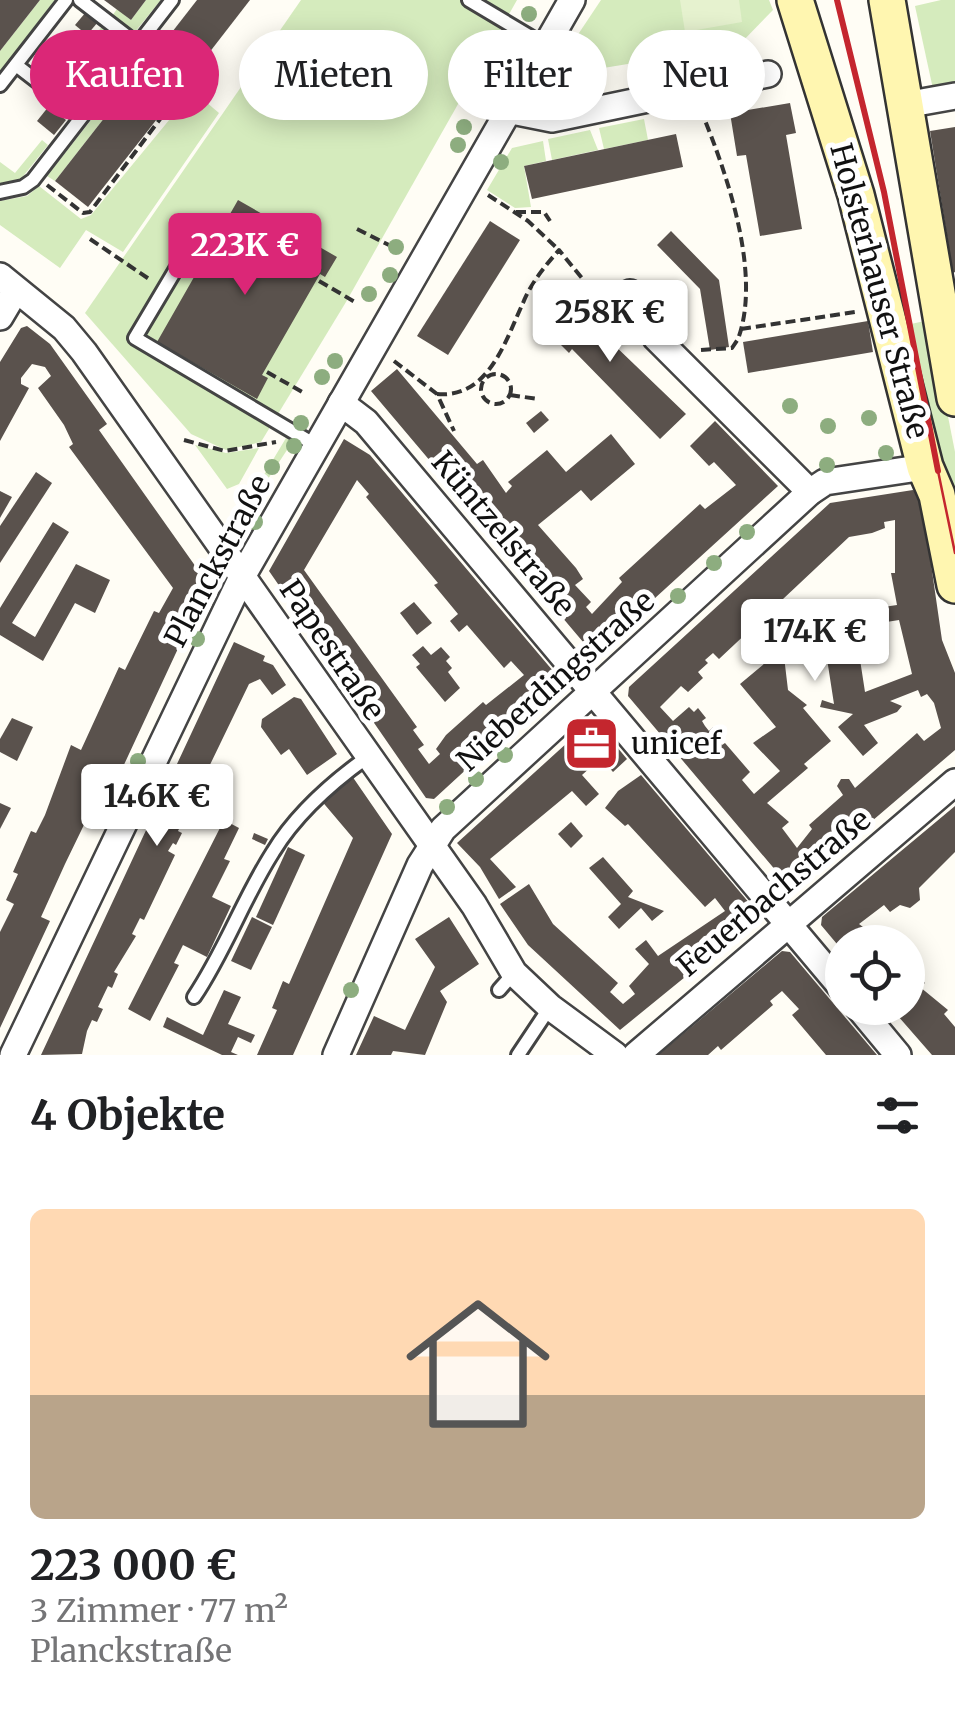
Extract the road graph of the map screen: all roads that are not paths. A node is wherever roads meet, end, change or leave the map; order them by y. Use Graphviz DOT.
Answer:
graph roads {
  1 [pos="66,0"];
  2 [pos="80,0"];
  3 [pos="172,0"];
  4 [pos="468,0"];
  5 [pos="572,0"];
  6 [pos="794,0"];
  7 [pos="886,0"];
  8 [pos="119,30"];
  9 [pos="149,30"];
  10 [pos="519,30"];
  11 [pos="553,30"];
  12 [pos="16,64"];
  13 [pos="768,74"];
  14 [pos="30,75"];
  15 [pos="0,85"];
  16 [pos="955,96"];
  17 [pos="906,105"];
  18 [pos="607,108"];
  19 [pos="79,120"];
  20 [pos="501,120"];
  21 [pos="0,192"];
  22 [pos="198,232"];
  23 [pos="8,283"];
  24 [pos="630,293"];
  25 [pos="0,316"];
  26 [pos="955,398"];
  27 [pos="341,404"];
  28 [pos="317,446"];
  29 [pos="925,467"];
  30 [pos="810,492"];
  31 [pos="243,575"];
  32 [pos="955,584"];
  33 [pos="592,691"];
  34 [pos="366,758"];
  35 [pos="955,782"];
  36 [pos="429,847"];
  37 [pos="788,922"];
  38 [pos="825,967"];
  39 [pos="194,997"];
  40 [pos="550,1007"];
  41 [pos="873,1025"];
  42 [pos="13,1055"];
  43 [pos="336,1055"];
  44 [pos="518,1055"];
  45 [pos="615,1055"];
  46 [pos="636,1055"];
  47 [pos="898,1055"];
  1 -- 12 [label="lane"];
  2 -- 8 [label="lane"];
  3 -- 9 [label="lane"];
  4 -- 10 [label="lane"];
  5 -- 11 [label="street, Planckstraße"];
  6 -- 29 [label="main road, Holsterhauser Straße"];
  7 -- 17 [label="main road, Holsterhauser Straße"];
  12 -- 14 [label="lane"];
  12 -- 15 [label="lane"];
  13 -- 18 [label="street"];
  16 -- 17 [label="street"];
  17 -- 26 [label="main road, Holsterhauser Straße"];
  19 -- 21 [label="lane"];
  20 -- 27 [label="street, Planckstraße"];
  22 -- 28 [label="lane"];
  23 -- 25 [label="street"];
  23 -- 31 [label="street, Papestraße"];
  24 -- 30 [label="street"];
  27 -- 28 [label="street, Planckstraße"];
  27 -- 33 [label="street, Küntzelstraße"];
  28 -- 31 [label="street, Planckstraße"];
  29 -- 30 [label="street, Nieberdingstraße"];
  29 -- 32 [label="main road, Holsterhauser Straße"];
  30 -- 33 [label="street, Nieberdingstraße"];
  31 -- 34 [label="street, Papestraße"];
  31 -- 42 [label="street, Planckstraße"];
  33 -- 36 [label="street, Nieberdingstraße"];
  33 -- 37 [label="street, Küntzelstraße"];
  34 -- 36 [label="street, Papestraße"];
  34 -- 39 [label="lane"];
  35 -- 37 [label="street, Feuerbachstraße"];
  36 -- 40 [label="street, Papestraße"];
  36 -- 43 [label="street, Nieberdingstraße"];
  37 -- 38 [label="street, Küntzelstraße"];
  37 -- 46 [label="street, Feuerbachstraße"];
  40 -- 44 [label="lane"];
  40 -- 45 [label="street, Papestraße"];
  41 -- 47 [label="street"];
}
